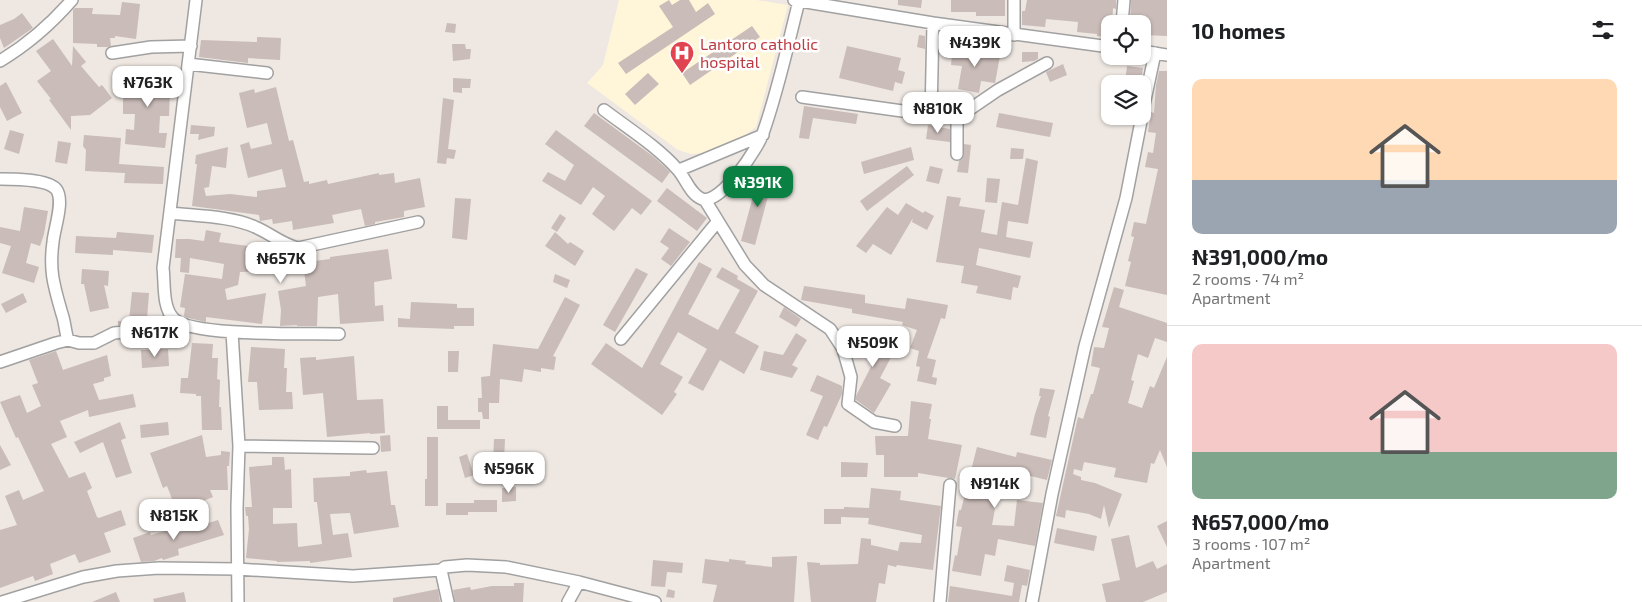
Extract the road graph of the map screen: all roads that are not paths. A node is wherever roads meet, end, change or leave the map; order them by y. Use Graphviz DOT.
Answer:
graph roads {
  1 [pos="72,0"];
  2 [pos="196,0"];
  3 [pos="797,0"];
  4 [pos="1014,0"];
  5 [pos="1124,0"];
  6 [pos="1123,15"];
  7 [pos="933,23"];
  8 [pos="1014,35"];
  9 [pos="191,46"];
  10 [pos="1101,46"];
  11 [pos="1151,52"];
  12 [pos="112,53"];
  13 [pos="1155,53"];
  14 [pos="1167,55"];
  15 [pos="0,61"];
  16 [pos="1047,63"];
  17 [pos="188,64"];
  18 [pos="267,73"];
  19 [pos="1150,75"];
  20 [pos="802,97"];
  21 [pos="604,110"];
  22 [pos="931,115"];
  23 [pos="957,118"];
  24 [pos="1140,125"];
  25 [pos="763,135"];
  26 [pos="957,154"];
  27 [pos="678,170"];
  28 [pos="0,179"];
  29 [pos="704,200"];
  30 [pos="170,213"];
  31 [pos="418,222"];
  32 [pos="718,222"];
  33 [pos="173,319"];
  34 [pos="232,332"];
  35 [pos="340,334"];
  36 [pos="621,339"];
  37 [pos="68,340"];
  38 [pos="0,362"];
  39 [pos="895,426"];
  40 [pos="239,446"];
  41 [pos="373,448"];
  42 [pos="950,485"];
  43 [pos="237,569"];
  44 [pos="441,570"];
  45 [pos="579,582"];
  46 [pos="2,602"];
  47 [pos="238,602"];
  48 [pos="448,602"];
  49 [pos="568,602"];
  50 [pos="655,602"];
  51 [pos="940,602"];
  52 [pos="1032,602"];
  1 -- 15 [label="street"];
  2 -- 9 [label="street"];
  3 -- 7 [label="street"];
  3 -- 25 [label="street"];
  4 -- 8 [label="street"];
  5 -- 6 [label="street"];
  7 -- 8 [label="street"];
  7 -- 22 [label="street"];
  8 -- 10 [label="street"];
  9 -- 12 [label="street"];
  9 -- 17 [label="street"];
  11 -- 13 [label="street"];
  13 -- 14 [label="street"];
  13 -- 19 [label="street"];
  16 -- 23 [label="street"];
  17 -- 18 [label="street"];
  17 -- 30 [label="street"];
  20 -- 22 [label="street"];
  21 -- 27 [label="street"];
  22 -- 23 [label="street"];
  23 -- 26 [label="street"];
  24 -- 52 [label="street"];
  25 -- 27 [label="street"];
  25 -- 29 [label="street"];
  27 -- 29 [label="street"];
  28 -- 37 [label="street"];
  29 -- 32 [label="street"];
  30 -- 31 [label="street"];
  30 -- 33 [label="street"];
  32 -- 36 [label="street"];
  32 -- 39 [label="street"];
  33 -- 34 [label="street"];
  33 -- 37 [label="street"];
  34 -- 35 [label="street"];
  34 -- 40 [label="street"];
  37 -- 38 [label="street"];
  40 -- 41 [label="street"];
  40 -- 43 [label="street"];
  42 -- 51 [label="street"];
  43 -- 44 [label="street"];
  43 -- 46 [label="street"];
  43 -- 47 [label="street"];
  44 -- 45 [label="street"];
  44 -- 48 [label="street"];
  45 -- 49 [label="street"];
  45 -- 50 [label="street"];
}
